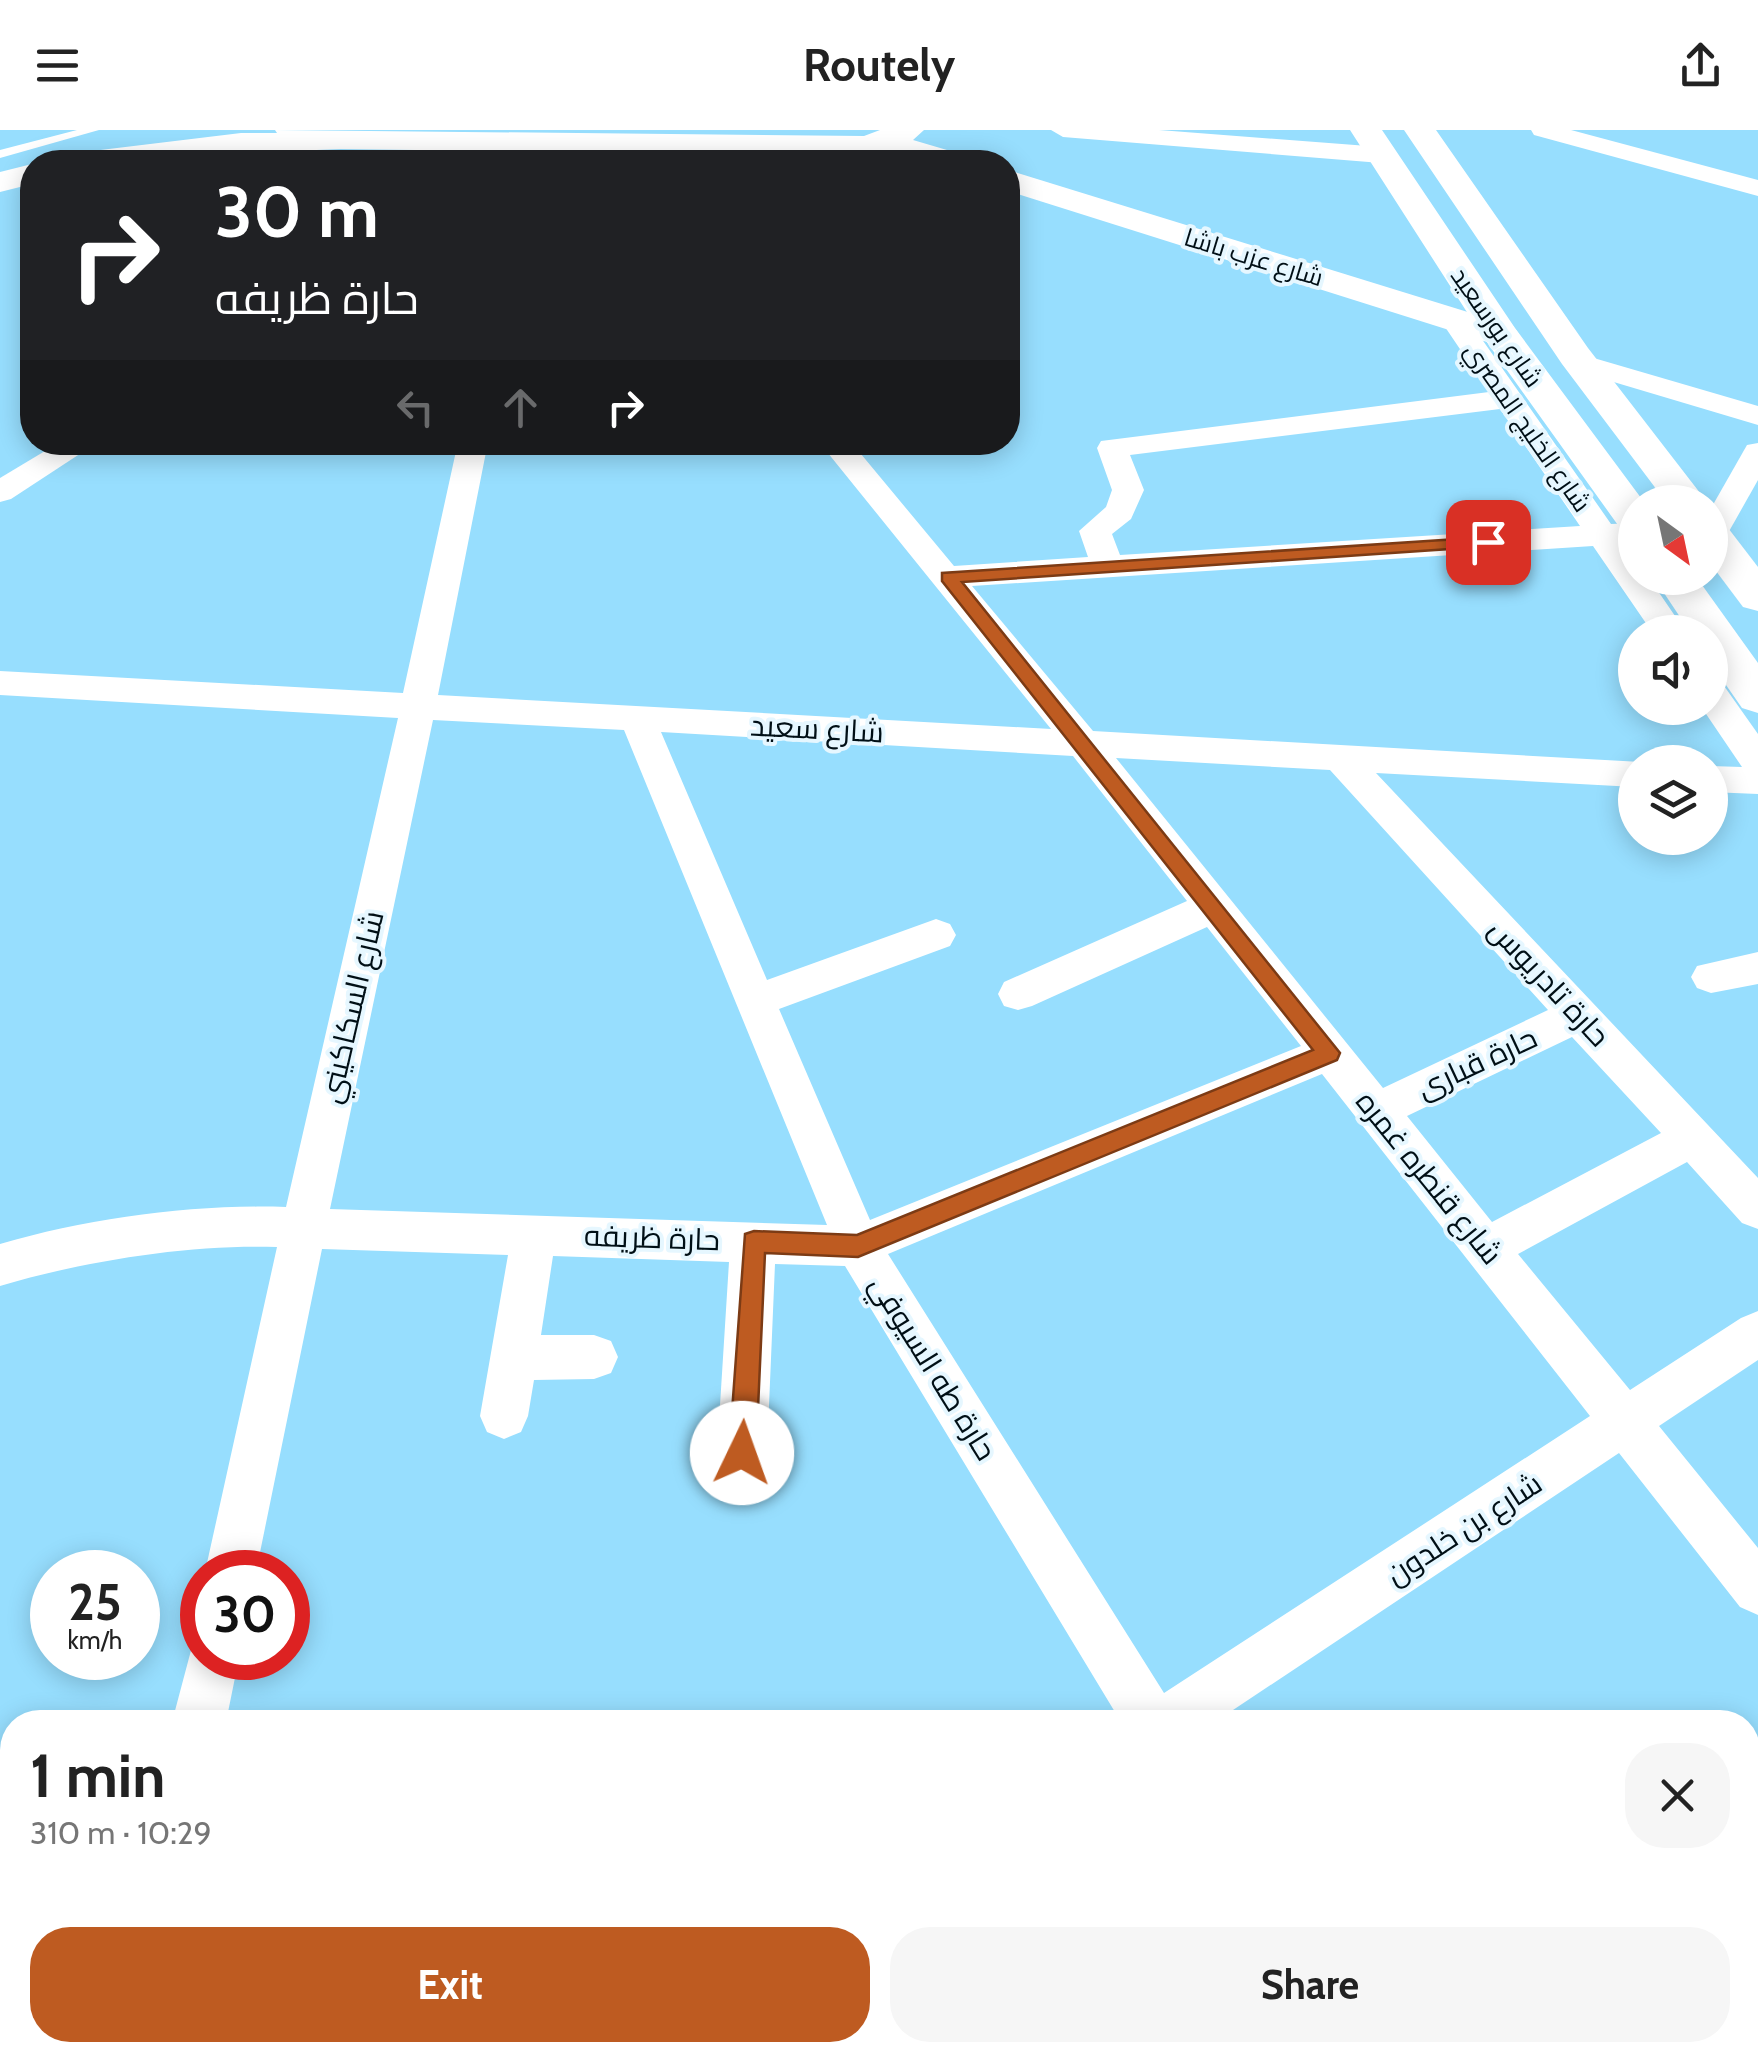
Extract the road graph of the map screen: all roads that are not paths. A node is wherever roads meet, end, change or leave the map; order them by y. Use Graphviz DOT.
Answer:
graph roads {
  1 [pos="92,130"];
  2 [pos="291,130"];
  3 [pos="1064,130"];
  4 [pos="1420,130"];
  5 [pos="1543,130"];
  6 [pos="1660,130"];
  7 [pos="898,136"];
  8 [pos="358,142"];
  9 [pos="1374,142"];
  10 [pos="736,148"];
  11 [pos="189,150"];
  12 [pos="728,150"];
  13 [pos="927,150"];
  14 [pos="0,154"];
  15 [pos="1641,156"];
  16 [pos="1020,184"];
  17 [pos="1758,188"];
  18 [pos="1454,320"];
  19 [pos="1500,334"];
  20 [pos="1580,363"];
  21 [pos="1509,399"];
  22 [pos="1758,416"];
  23 [pos="1758,452"];
  24 [pos="55,455"];
  25 [pos="470,455"];
  26 [pos="845,455"];
  27 [pos="9,476"];
  28 [pos="1673,485"];
  29 [pos="1750,493"];
  30 [pos="1728,508"];
  31 [pos="1618,520"];
  32 [pos="1618,522"];
  33 [pos="1618,529"];
  34 [pos="1728,557"];
  35 [pos="1108,567"];
  36 [pos="948,577"];
  37 [pos="1687,595"];
  38 [pos="1758,597"];
  39 [pos="0,682"];
  40 [pos="1758,697"];
  41 [pos="420,706"];
  42 [pos="637,718"];
  43 [pos="1728,718"];
  44 [pos="1084,744"];
  45 [pos="1340,758"];
  46 [pos="1758,762"];
  47 [pos="1618,773"];
  48 [pos="1728,779"];
  49 [pos="1758,781"];
  50 [pos="1214,907"];
  51 [pos="936,935"];
  52 [pos="1758,968"];
  53 [pos="1711,977"];
  54 [pos="1018,994"];
  55 [pos="756,1001"];
  56 [pos="1578,1015"];
  57 [pos="1329,1053"];
  58 [pos="1376,1111"];
  59 [pos="1692,1138"];
  60 [pos="1758,1209"];
  61 [pos="302,1229"];
  62 [pos="534,1234"];
  63 [pos="754,1242"];
  64 [pos="858,1246"];
  65 [pos="1486,1248"];
  66 [pos="0,1265"];
  67 [pos="1758,1333"];
  68 [pos="594,1357"];
  69 [pos="514,1358"];
  70 [pos="504,1416"];
  71 [pos="1626,1422"];
  72 [pos="742,1453"];
  73 [pos="235,1550"];
  74 [pos="1758,1589"];
  75 [pos="208,1680"];
  76 [pos="202,1710"];
  77 [pos="1144,1710"];
  78 [pos="1186,1710"];
  1 -- 14 [label="lane"];
  2 -- 8 [label="main road"];
  3 -- 9 [label="street"];
  4 -- 20 [label="main road, شارع بورسعيد"];
  5 -- 15 [label="street"];
  6 -- 15 [label="street"];
  7 -- 10 [label="main road"];
  7 -- 13 [label="main road"];
  8 -- 10 [label="main road"];
  8 -- 11 [label="main road"];
  9 -- 19 [label="main road, شارع بورسعيد"];
  10 -- 12 [label="street"];
  15 -- 17 [label="street"];
  16 -- 18 [label="main road, شارع عزب باشا"];
  18 -- 19 [label="main road, شارع عزب باشا"];
  18 -- 21 [label="street, شارع الخليج المصري"];
  19 -- 31 [label="main road, شارع بورسعيد"];
  20 -- 22 [label="street"];
  20 -- 28 [label="main road, شارع بورسعيد"];
  21 -- 32 [label="street, شارع الخليج المصري"];
  21 -- 35 [label="street"];
  23 -- 29 [label="street"];
  24 -- 27 [label="street"];
  25 -- 41 [label="street, شارع السكاكيني"];
  26 -- 36 [label="street, شارع قنطره غمره"];
  29 -- 30 [label="street"];
  33 -- 35 [label="street"];
  34 -- 38 [label="main road, شارع بورسعيد"];
  35 -- 36 [label="street"];
  36 -- 44 [label="street, شارع قنطره غمره"];
  37 -- 40 [label="main road"];
  39 -- 41 [label="street, شارع سعيد"];
  41 -- 42 [label="street, شارع سعيد"];
  41 -- 61 [label="street, شارع السكاكيني"];
  42 -- 44 [label="street, شارع سعيد"];
  42 -- 55 [label="street, حارة طه السيوفي"];
  43 -- 46 [label="street"];
  44 -- 45 [label="street, شارع سعيد"];
  44 -- 50 [label="street, شارع قنطره غمره"];
  45 -- 47 [label="street, شارع سعيد"];
  45 -- 56 [label="street, حارة تادريوس"];
  48 -- 49 [label="street"];
  50 -- 54 [label="street"];
  50 -- 57 [label="street, شارع قنطره غمره"];
  51 -- 55 [label="street"];
  52 -- 53 [label="street"];
  55 -- 64 [label="street, حارة طه السيوفي"];
  56 -- 58 [label="street, حارة قبارى"];
  56 -- 59 [label="street, حارة تادريوس"];
  57 -- 58 [label="street, شارع قنطره غمره"];
  57 -- 64 [label="street, حارة ظريفه"];
  58 -- 65 [label="street, شارع قنطره غمره"];
  59 -- 60 [label="street, حارة تادريوس"];
  59 -- 65 [label="street"];
  61 -- 62 [label="street, حارة ظريفه"];
  61 -- 66 [label="street, حارة ظريفه"];
  61 -- 73 [label="street, شارع السكاكيني"];
  62 -- 63 [label="street, حارة ظريفه"];
  62 -- 69 [label="street"];
  63 -- 64 [label="street, حارة ظريفه"];
  63 -- 72 [label="street"];
  64 -- 77 [label="street, حارة طه السيوفي"];
  65 -- 71 [label="street, شارع قنطره غمره"];
  67 -- 71 [label="street, شارع بن خلدون"];
  68 -- 69 [label="street"];
  69 -- 70 [label="street"];
  71 -- 74 [label="street, شارع قنطره غمره"];
  71 -- 78 [label="street, شارع بن خلدون"];
  75 -- 76 [label="street"];
}
